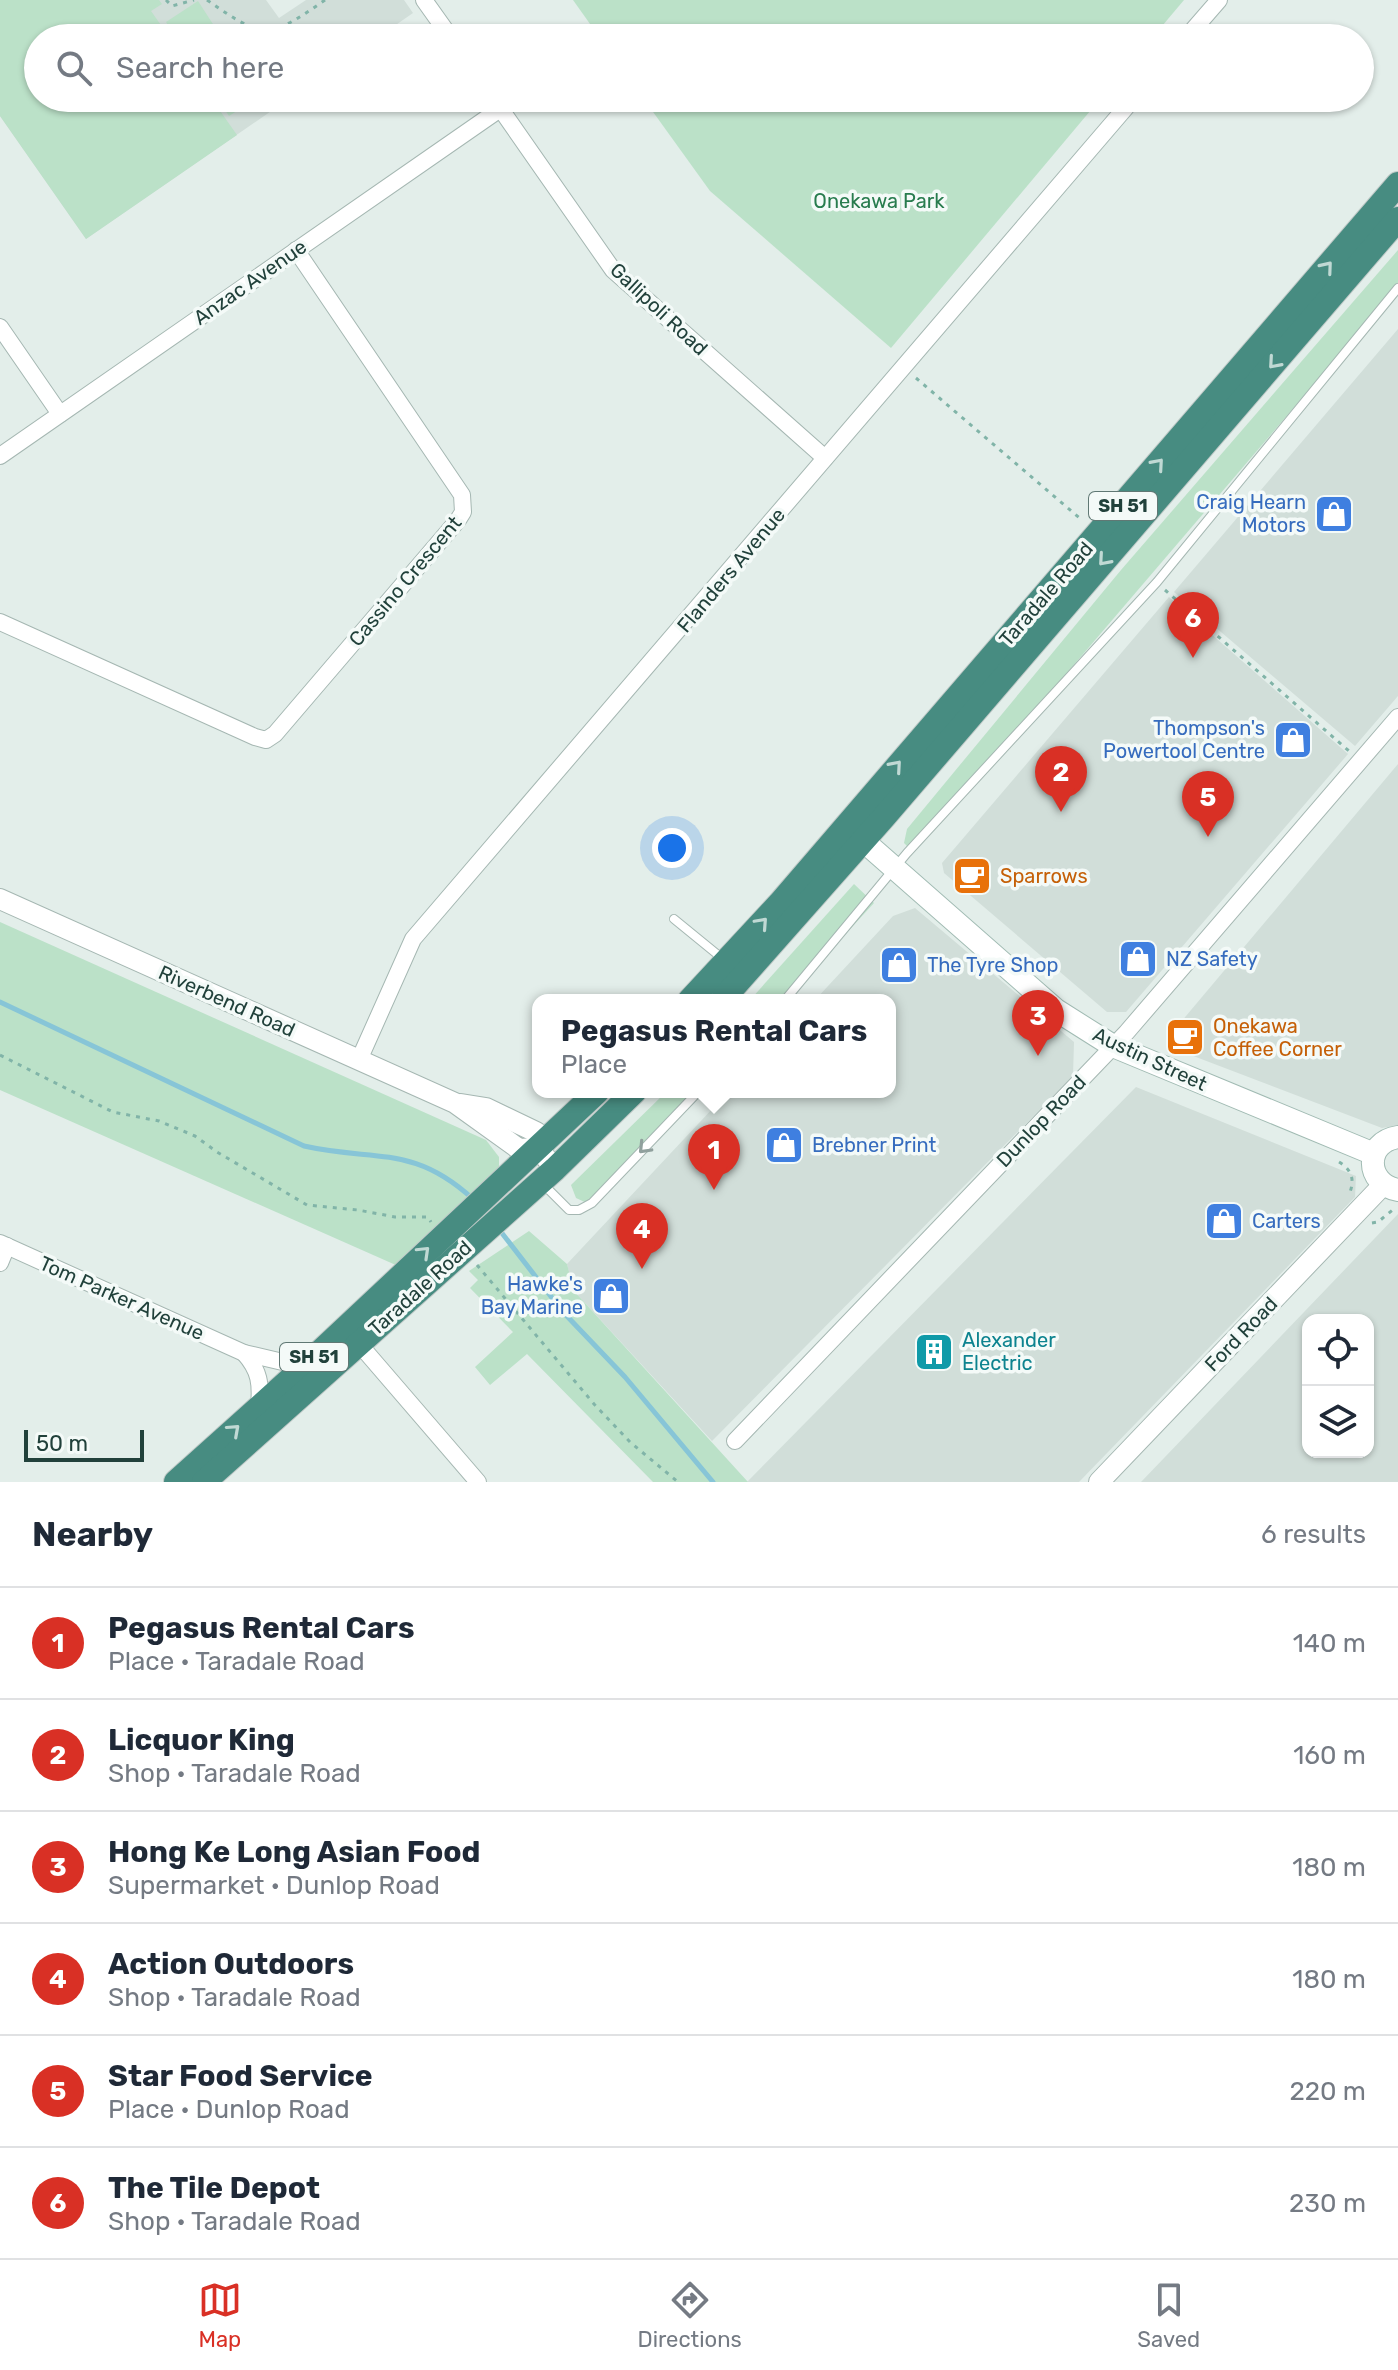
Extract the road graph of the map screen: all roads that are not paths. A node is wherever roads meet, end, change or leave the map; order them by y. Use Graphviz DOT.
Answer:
graph roads {
  1 [pos="424,0"];
  2 [pos="1219,0"];
  3 [pos="441,24"];
  4 [pos="1198,24"];
  5 [pos="486,112"];
  6 [pos="503,112"];
  7 [pos="1122,112"];
  8 [pos="1398,184"];
  9 [pos="1398,219"];
  10 [pos="296,250"];
  11 [pos="1398,288"];
  12 [pos="0,327"];
  13 [pos="60,414"];
  14 [pos="0,456"];
  15 [pos="825,458"];
  16 [pos="0,622"];
  17 [pos="1398,717"];
  18 [pos="853,832"];
  19 [pos="896,869"];
  20 [pos="0,899"];
  21 [pos="674,919"];
  22 [pos="727,962"];
  23 [pos="696,994"];
  24 [pos="727,994"];
  25 [pos="790,994"];
  26 [pos="1113,1046"];
  27 [pos="359,1060"];
  28 [pos="591,1098"];
  29 [pos="628,1098"];
  30 [pos="692,1098"];
  31 [pos="1398,1137"];
  32 [pos="538,1148"];
  33 [pos="1374,1154"];
  34 [pos="548,1175"];
  35 [pos="1391,1188"];
  36 [pos="4,1245"];
  37 [pos="0,1263"];
  38 [pos="352,1336"];
  39 [pos="244,1353"];
  40 [pos="304,1367"];
  41 [pos="259,1407"];
  42 [pos="735,1441"];
  43 [pos="176,1482"];
  44 [pos="204,1482"];
  45 [pos="478,1482"];
  46 [pos="1099,1482"];
  1 -- 3 [label="street"];
  2 -- 4 [label="street"];
  5 -- 10 [label="street, Anzac Avenue"];
  6 -- 15 [label="street, Gallipoli Road"];
  7 -- 15 [label="street, Flanders Avenue"];
  18 -- 8 [label="highway, Taradale Road / SH 51, one-way"];
  9 -- 18 [label="highway, Taradale Road / SH 51, one-way"];
  10 -- 13 [label="street, Anzac Avenue"];
  10 -- 16 [label="street, Cassino Crescent"];
  11 -- 19 [label="lane"];
  12 -- 13 [label="street"];
  13 -- 14 [label="street, Anzac Avenue"];
  15 -- 27 [label="street, Flanders Avenue"];
  17 -- 26 [label="street, Dunlop Road"];
  18 -- 19 [label="main road, Austin Street"];
  22 -- 18 [label="highway, Taradale Road / SH 51, one-way"];
  18 -- 24 [label="highway, Taradale Road / SH 51"];
  19 -- 25 [label="lane"];
  19 -- 26 [label="main road, Austin Street"];
  20 -- 27 [label="street, Riverbend Road"];
  21 -- 22 [label="lane"];
  22 -- 23 [label="highway, Taradale Road / SH 51"];
  26 -- 33 [label="main road, Austin Street"];
  26 -- 42 [label="street, Dunlop Road"];
  27 -- 32 [label="street, Riverbend Road"];
  28 -- 32 [label="highway, Taradale Road / SH 51"];
  29 -- 34 [label="highway, Taradale Road / SH 51"];
  30 -- 34 [label="lane, one-way"];
  31 -- 33 [label="main road"];
  32 -- 34 [label="street"];
  38 -- 32 [label="highway, Taradale Road / SH 51, one-way"];
  33 -- 35 [label="main road"];
  34 -- 38 [label="highway, Taradale Road / SH 51"];
  35 -- 46 [label="street, Ford Road"];
  36 -- 37 [label="street"];
  36 -- 39 [label="street, Tom Parker Avenue"];
  38 -- 40 [label="highway, Taradale Road / SH 51"];
  38 -- 44 [label="highway, Taradale Road / SH 51"];
  38 -- 45 [label="street"];
  39 -- 40 [label="street, Tom Parker Avenue"];
  39 -- 41 [label="street"];
  40 -- 41 [label="highway, Taradale Road / SH 51"];
  43 -- 41 [label="highway, Taradale Road / SH 51, one-way"];
}
